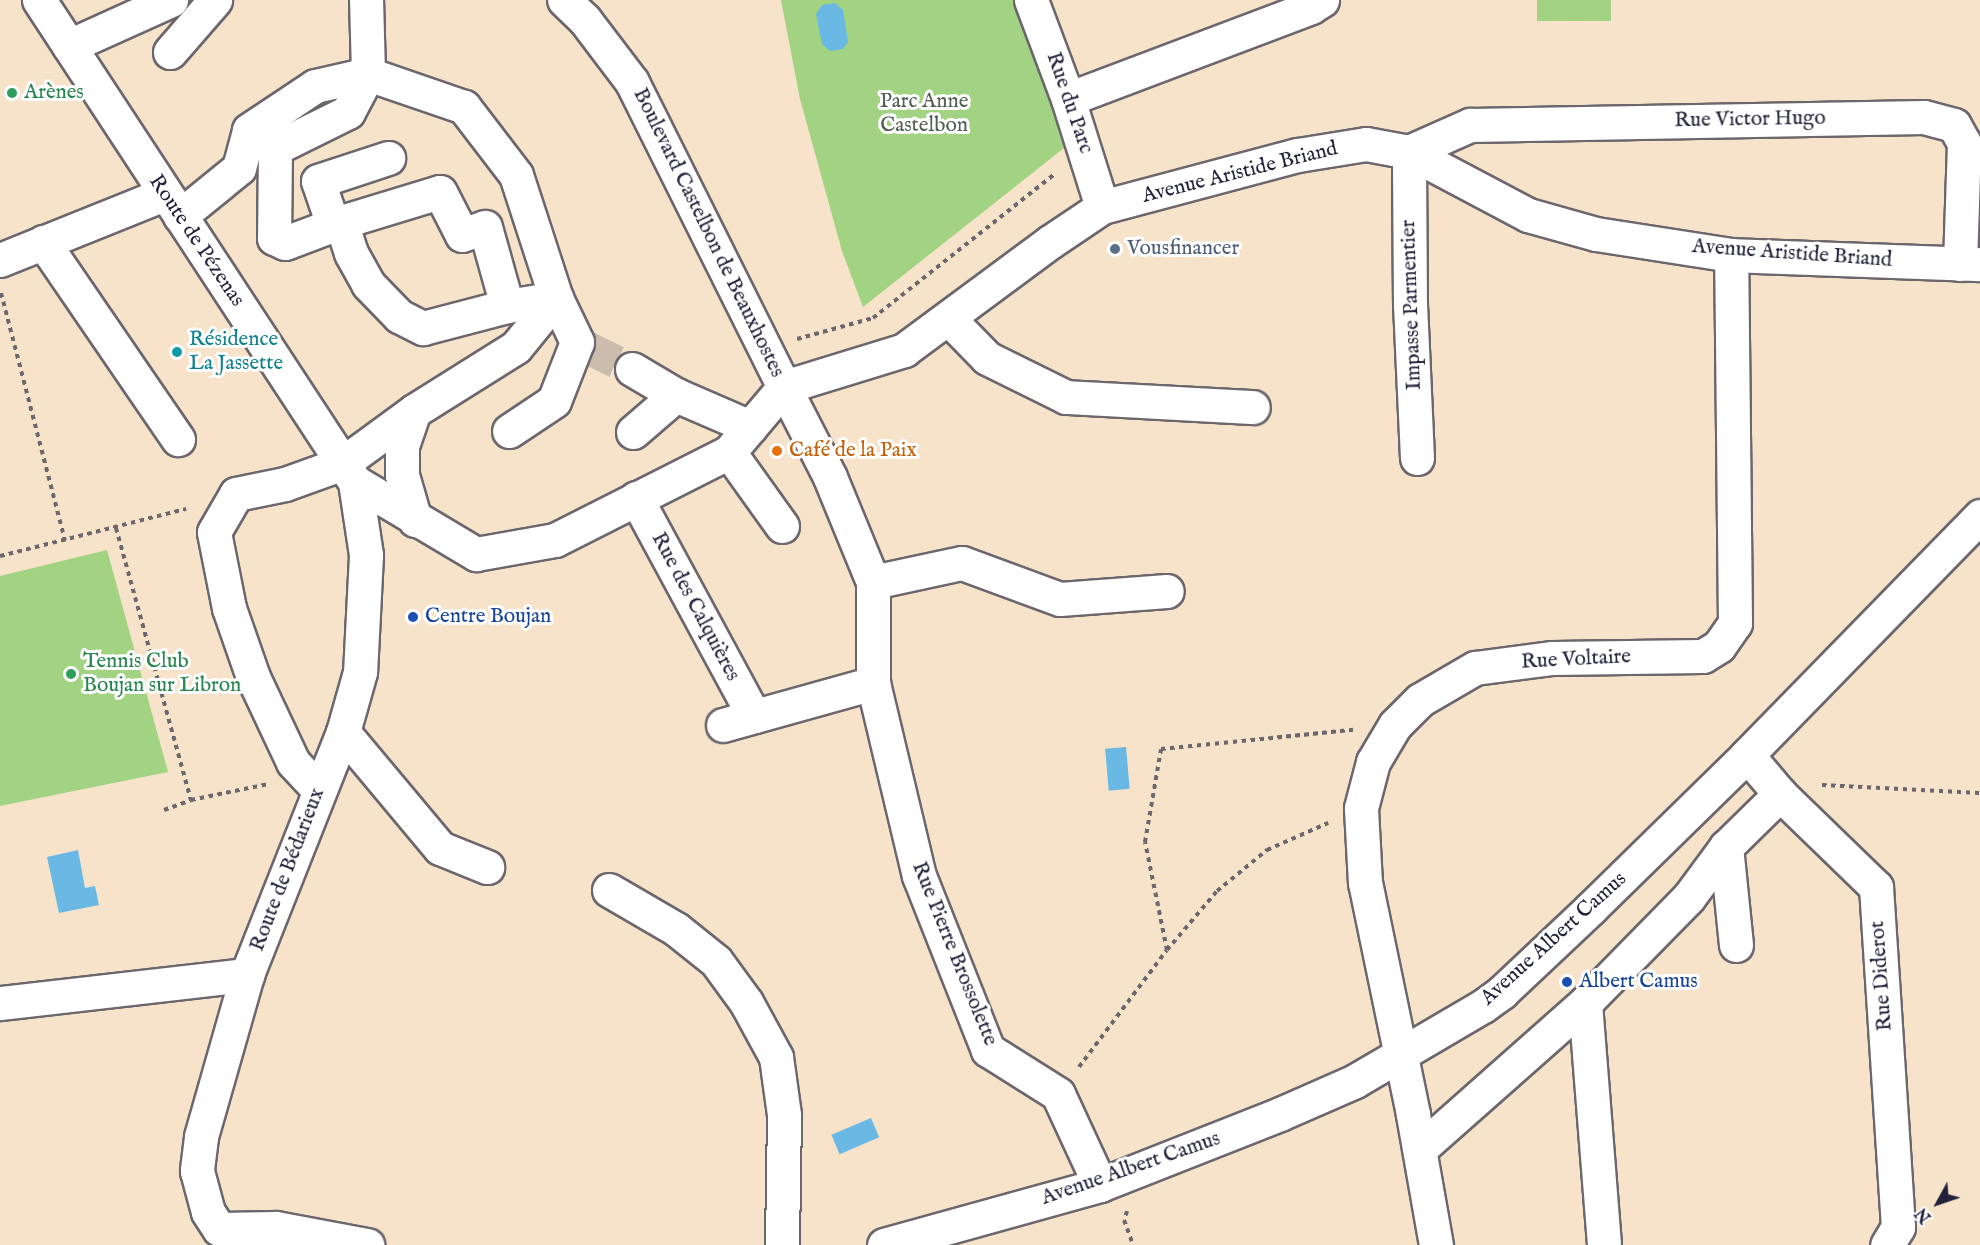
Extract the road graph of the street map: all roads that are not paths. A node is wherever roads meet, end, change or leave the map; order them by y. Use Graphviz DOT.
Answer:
graph roads {
  1 [pos="39,0"];
  2 [pos="171,0"];
  3 [pos="215,0"];
  4 [pos="366,0"];
  5 [pos="564,0"];
  6 [pos="1031,0"];
  7 [pos="1322,0"];
  8 [pos="69,46"];
  9 [pos="170,52"];
  10 [pos="368,74"];
  11 [pos="1068,99"];
  12 [pos="1409,152"];
  13 [pos="388,158"];
  14 [pos="172,205"];
  15 [pos="1102,207"];
  16 [pos="337,224"];
  17 [pos="43,243"];
  18 [pos="1731,255"];
  19 [pos="0,260"];
  20 [pos="1970,264"];
  21 [pos="556,298"];
  22 [pos="507,306"];
  23 [pos="948,318"];
  24 [pos="632,369"];
  25 [pos="784,387"];
  26 [pos="676,395"];
  27 [pos="1253,407"];
  28 [pos="414,411"];
  29 [pos="750,427"];
  30 [pos="509,431"];
  31 [pos="633,432"];
  32 [pos="178,439"];
  33 [pos="729,452"];
  34 [pos="1417,459"];
  35 [pos="349,472"];
  36 [pos="636,498"];
  37 [pos="1980,516"];
  38 [pos="415,520"];
  39 [pos="782,526"];
  40 [pos="873,582"];
  41 [pos="1167,591"];
  42 [pos="873,683"];
  43 [pos="343,732"];
  44 [pos="1747,755"];
  45 [pos="1774,788"];
  46 [pos="319,790"];
  47 [pos="1726,847"];
  48 [pos="487,867"];
  49 [pos="609,890"];
  50 [pos="1736,945"];
  51 [pos="247,975"];
  52 [pos="0,1003"];
  53 [pos="1586,1003"];
  54 [pos="1402,1055"];
  55 [pos="1420,1149"];
  56 [pos="1100,1185"];
  57 [pos="209,1237"];
  58 [pos="367,1245"];
  59 [pos="782,1245"];
  60 [pos="884,1245"];
  61 [pos="1436,1245"];
  62 [pos="1604,1245"];
  63 [pos="1887,1245"];
  1 -- 8 [label="street, Route de Pézenas"];
  2 -- 8 [label="street"];
  3 -- 9 [label="street"];
  4 -- 10 [label="street"];
  5 -- 25 [label="street, Boulevard Castelbon de Beauxhostes"];
  6 -- 11 [label="street, Rue du Parc"];
  7 -- 11 [label="street"];
  8 -- 14 [label="street, Route de Pézenas"];
  10 -- 14 [label="street"];
  10 -- 16 [label="street"];
  10 -- 21 [label="street"];
  11 -- 15 [label="street, Rue du Parc"];
  12 -- 15 [label="street, Avenue Aristide Briand"];
  12 -- 18 [label="street, Avenue Aristide Briand"];
  12 -- 20 [label="street, Rue Victor Hugo"];
  12 -- 34 [label="street, Impasse Parmentier"];
  13 -- 16 [label="street"];
  14 -- 17 [label="street"];
  14 -- 35 [label="street, Route de Pézenas"];
  15 -- 23 [label="street, Avenue Aristide Briand"];
  16 -- 22 [label="street"];
  16 -- 22 [label="street"];
  17 -- 19 [label="street"];
  17 -- 32 [label="street"];
  18 -- 20 [label="street, Avenue Aristide Briand"];
  18 -- 54 [label="street, Rue Voltaire"];
  21 -- 22 [label="street"];
  21 -- 28 [label="street"];
  21 -- 30 [label="street"];
  23 -- 25 [label="street, Avenue Aristide Briand"];
  23 -- 27 [label="street"];
  24 -- 26 [label="street"];
  25 -- 29 [label="street, Boulevard Castelbon de Beauxhostes"];
  25 -- 40 [label="street, Rue Pierre Brossolette"];
  26 -- 29 [label="street"];
  26 -- 31 [label="street"];
  28 -- 35 [label="street"];
  28 -- 38 [label="street"];
  29 -- 33 [label="street, Boulevard Castelbon de Beauxhostes"];
  33 -- 36 [label="street, Boulevard Castelbon de Beauxhostes"];
  33 -- 39 [label="street"];
  35 -- 38 [label="street, Boulevard Castelbon de Beauxhostes"];
  35 -- 43 [label="street, Route de Bédarieux"];
  35 -- 46 [label="street"];
  36 -- 38 [label="street, Boulevard Castelbon de Beauxhostes"];
  36 -- 42 [label="street, Rue des Calquières"];
  37 -- 44 [label="street, Avenue Albert Camus"];
  40 -- 41 [label="street"];
  40 -- 42 [label="street, Rue Pierre Brossolette"];
  42 -- 56 [label="street, Rue Pierre Brossolette"];
  43 -- 46 [label="street, Route de Bédarieux"];
  43 -- 48 [label="street"];
  44 -- 45 [label="street, Rue Diderot"];
  44 -- 54 [label="street, Avenue Albert Camus"];
  45 -- 47 [label="street"];
  45 -- 63 [label="street, Rue Diderot"];
  46 -- 51 [label="street, Route de Bédarieux"];
  47 -- 50 [label="street"];
  47 -- 53 [label="street"];
  49 -- 59 [label="street"];
  51 -- 52 [label="street"];
  51 -- 57 [label="street, Route de Bédarieux"];
  53 -- 55 [label="street"];
  53 -- 62 [label="street"];
  54 -- 55 [label="street, Rue Voltaire"];
  54 -- 56 [label="street, Avenue Albert Camus"];
  55 -- 61 [label="street, Rue Voltaire"];
  56 -- 60 [label="street, Avenue Albert Camus"];
  57 -- 58 [label="street"];
}
